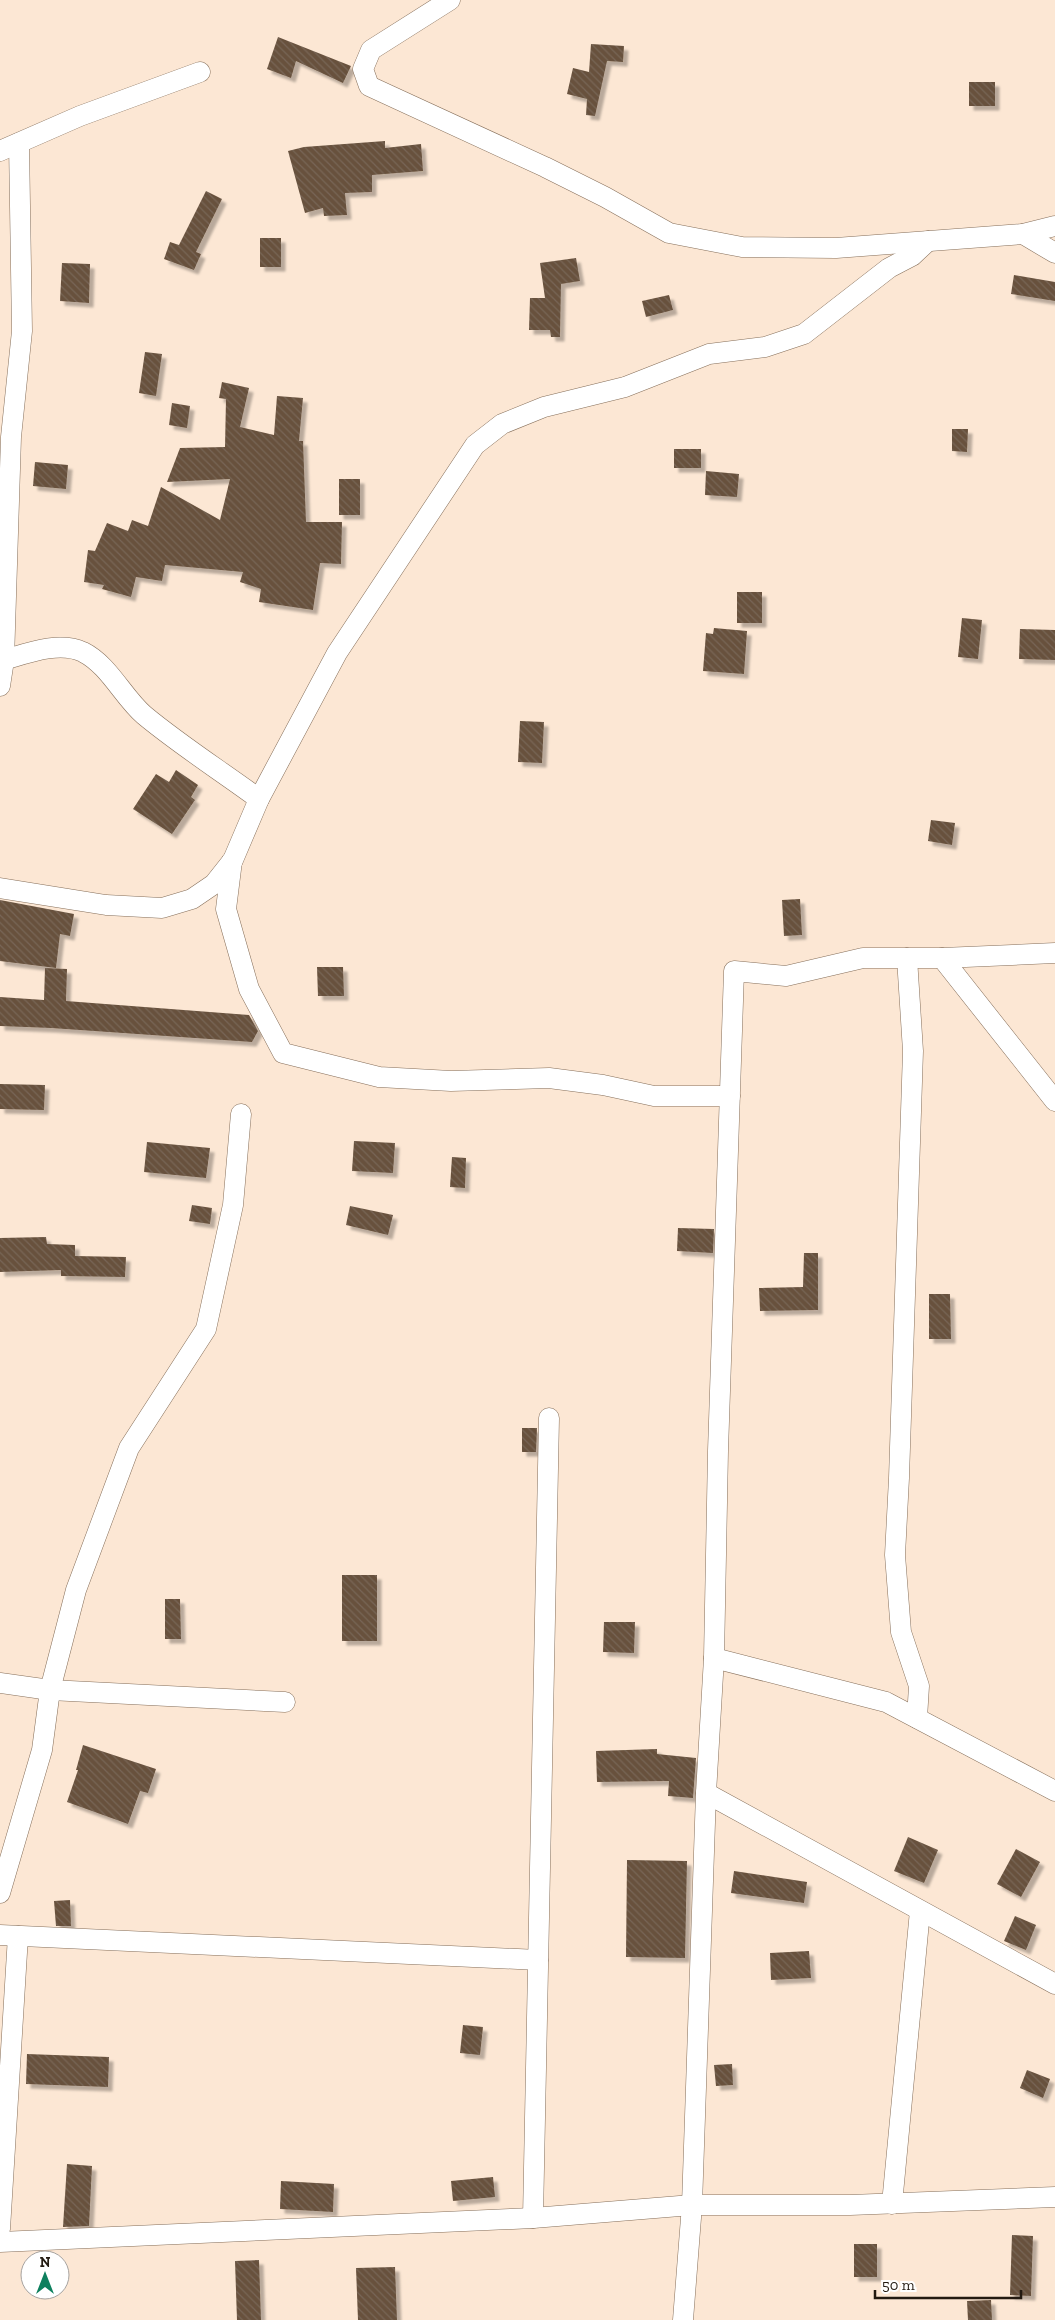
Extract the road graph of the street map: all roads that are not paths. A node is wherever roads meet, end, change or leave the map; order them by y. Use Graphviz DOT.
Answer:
graph roads {
  1 [pos="450,0"];
  2 [pos="200,72"];
  3 [pos="19,143"];
  4 [pos="0,151"];
  5 [pos="1055,226"];
  6 [pos="1024,234"];
  7 [pos="928,241"];
  8 [pos="1055,253"];
  9 [pos="4,660"];
  10 [pos="0,686"];
  11 [pos="259,799"];
  12 [pos="233,860"];
  13 [pos="0,888"];
  14 [pos="1055,953"];
  15 [pos="907,958"];
  16 [pos="942,958"];
  17 [pos="730,1096"];
  18 [pos="1055,1101"];
  19 [pos="241,1114"];
  20 [pos="549,1418"];
  21 [pos="714,1658"];
  22 [pos="0,1683"];
  23 [pos="50,1690"];
  24 [pos="286,1702"];
  25 [pos="917,1718"];
  26 [pos="1055,1791"];
  27 [pos="706,1793"];
  28 [pos="0,1893"];
  29 [pos="920,1910"];
  30 [pos="9,1935"];
  31 [pos="538,1960"];
  32 [pos="1055,1984"];
  33 [pos="1055,2197"];
  34 [pos="692,2204"];
  35 [pos="892,2204"];
  36 [pos="533,2218"];
  37 [pos="0,2229"];
  38 [pos="0,2242"];
  39 [pos="683,2320"];
  1 -- 7 [label="street"];
  2 -- 3 [label="street"];
  3 -- 4 [label="street"];
  3 -- 9 [label="street"];
  5 -- 6 [label="street"];
  6 -- 7 [label="street"];
  6 -- 8 [label="street"];
  7 -- 11 [label="street"];
  9 -- 10 [label="street"];
  9 -- 11 [label="street"];
  11 -- 12 [label="street"];
  12 -- 13 [label="street"];
  12 -- 17 [label="street"];
  14 -- 16 [label="street"];
  15 -- 16 [label="street"];
  15 -- 17 [label="street"];
  15 -- 25 [label="street"];
  16 -- 18 [label="street"];
  17 -- 21 [label="street"];
  19 -- 23 [label="street"];
  20 -- 31 [label="street"];
  21 -- 25 [label="street"];
  21 -- 27 [label="street"];
  22 -- 23 [label="street"];
  23 -- 24 [label="street"];
  23 -- 28 [label="street"];
  25 -- 26 [label="street"];
  27 -- 29 [label="street"];
  27 -- 34 [label="street"];
  29 -- 32 [label="street"];
  29 -- 35 [label="street"];
  30 -- 31 [label="street"];
  30 -- 37 [label="street"];
  31 -- 36 [label="street"];
  33 -- 35 [label="street"];
  34 -- 35 [label="street"];
  34 -- 36 [label="street"];
  34 -- 39 [label="street"];
  36 -- 38 [label="street"];
}
